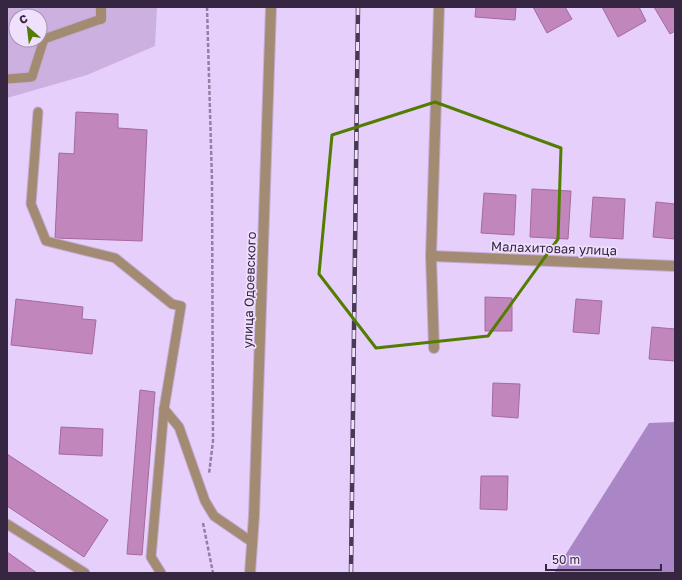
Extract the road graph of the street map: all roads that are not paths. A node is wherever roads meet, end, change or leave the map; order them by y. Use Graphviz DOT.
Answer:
graph roads {
  1 [pos="101,7"];
  2 [pos="271,7"];
  3 [pos="439,7"];
  4 [pos="100,19"];
  5 [pos="7,79"];
  6 [pos="38,112"];
  7 [pos="431,256"];
  8 [pos="675,266"];
  9 [pos="434,348"];
  10 [pos="164,409"];
  11 [pos="7,524"];
  12 [pos="252,542"];
  13 [pos="85,573"];
  14 [pos="161,573"];
  15 [pos="250,573"];
  1 -- 4 [label="street"];
  2 -- 12 [label="street, улица Одоевского"];
  3 -- 7 [label="street"];
  4 -- 5 [label="lane"];
  6 -- 10 [label="lane"];
  7 -- 8 [label="street, Малахитовая улица"];
  7 -- 9 [label="street"];
  10 -- 12 [label="lane"];
  10 -- 14 [label="lane"];
  11 -- 13 [label="lane"];
  12 -- 15 [label="street, улица Одоевского"];
}
